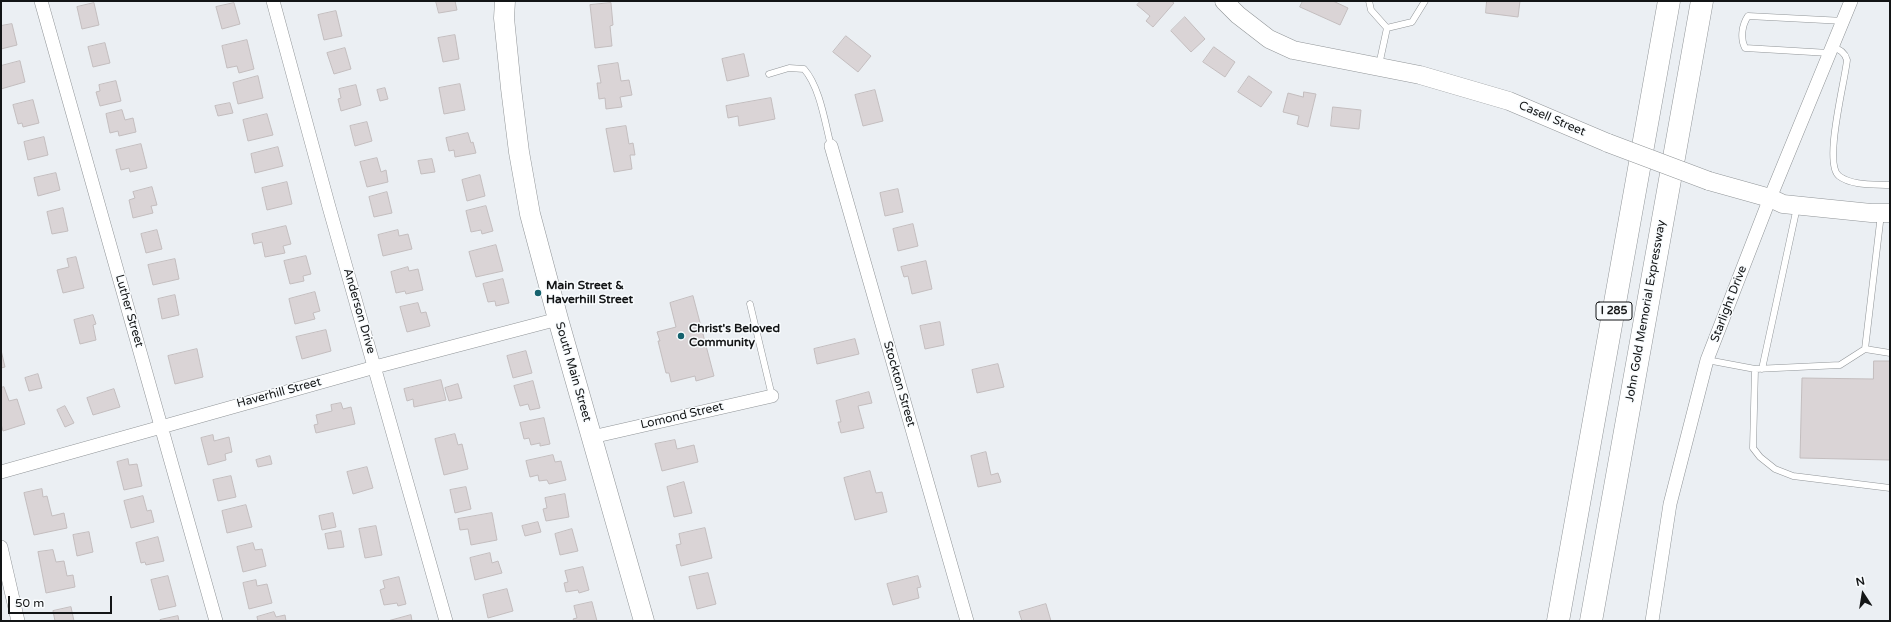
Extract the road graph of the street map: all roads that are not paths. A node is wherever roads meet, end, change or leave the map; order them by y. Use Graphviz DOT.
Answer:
graph roads {
  1 [pos="41,1"];
  2 [pos="273,1"];
  3 [pos="505,1"];
  4 [pos="1224,1"];
  5 [pos="1369,1"];
  6 [pos="1425,1"];
  7 [pos="1669,1"];
  8 [pos="1702,1"];
  9 [pos="1851,1"];
  10 [pos="1844,21"];
  11 [pos="1387,28"];
  12 [pos="1832,51"];
  13 [pos="1379,67"];
  14 [pos="769,74"];
  15 [pos="831,146"];
  16 [pos="1890,185"];
  17 [pos="1770,198"];
  18 [pos="1797,205"];
  19 [pos="1886,213"];
  20 [pos="750,304"];
  21 [pos="558,319"];
  22 [pos="1865,350"];
  23 [pos="1890,353"];
  24 [pos="1707,360"];
  25 [pos="375,367"];
  26 [pos="1755,369"];
  27 [pos="1762,369"];
  28 [pos="772,396"];
  29 [pos="161,426"];
  30 [pos="592,437"];
  31 [pos="1,472"];
  32 [pos="1890,488"];
  33 [pos="1,547"];
  34 [pos="18,621"];
  35 [pos="216,621"];
  36 [pos="446,621"];
  37 [pos="644,621"];
  38 [pos="967,621"];
  39 [pos="1558,621"];
  40 [pos="1590,621"];
  41 [pos="1652,621"];
  1 -- 29 [label="street, Luther Street"];
  2 -- 25 [label="street, Anderson Drive"];
  3 -- 21 [label="main road, South Main Street"];
  4 -- 13 [label="street, Casell Street"];
  5 -- 11 [label="lane"];
  6 -- 11 [label="lane"];
  7 -- 39 [label="highway, I 285"];
  8 -- 40 [label="highway, John Gold Memorial Expressway / I 285"];
  9 -- 10 [label="street, Starlight Drive"];
  10 -- 12 [label="street, Starlight Drive"];
  10 -- 12 [label="lane"];
  11 -- 13 [label="lane"];
  12 -- 16 [label="lane"];
  12 -- 17 [label="street, Starlight Drive"];
  13 -- 17 [label="street, Casell Street, bridge"];
  14 -- 15 [label="lane"];
  15 -- 38 [label="street, Stockton Street"];
  17 -- 18 [label="street, Casell Street"];
  17 -- 24 [label="street, Starlight Drive"];
  18 -- 19 [label="street, Casell Street"];
  18 -- 27 [label="lane"];
  19 -- 22 [label="lane"];
  20 -- 28 [label="lane"];
  21 -- 25 [label="street, Haverhill Street"];
  21 -- 30 [label="main road, South Main Street"];
  22 -- 23 [label="lane"];
  22 -- 27 [label="lane"];
  24 -- 26 [label="lane"];
  24 -- 41 [label="street, Starlight Drive"];
  25 -- 29 [label="street, Haverhill Street"];
  25 -- 36 [label="street, Anderson Drive"];
  26 -- 27 [label="lane"];
  26 -- 32 [label="lane"];
  28 -- 30 [label="street, Lomond Street"];
  29 -- 31 [label="street, Haverhill Street"];
  29 -- 35 [label="street, Luther Street"];
  30 -- 37 [label="main road, South Main Street"];
  33 -- 34 [label="street"];
}
